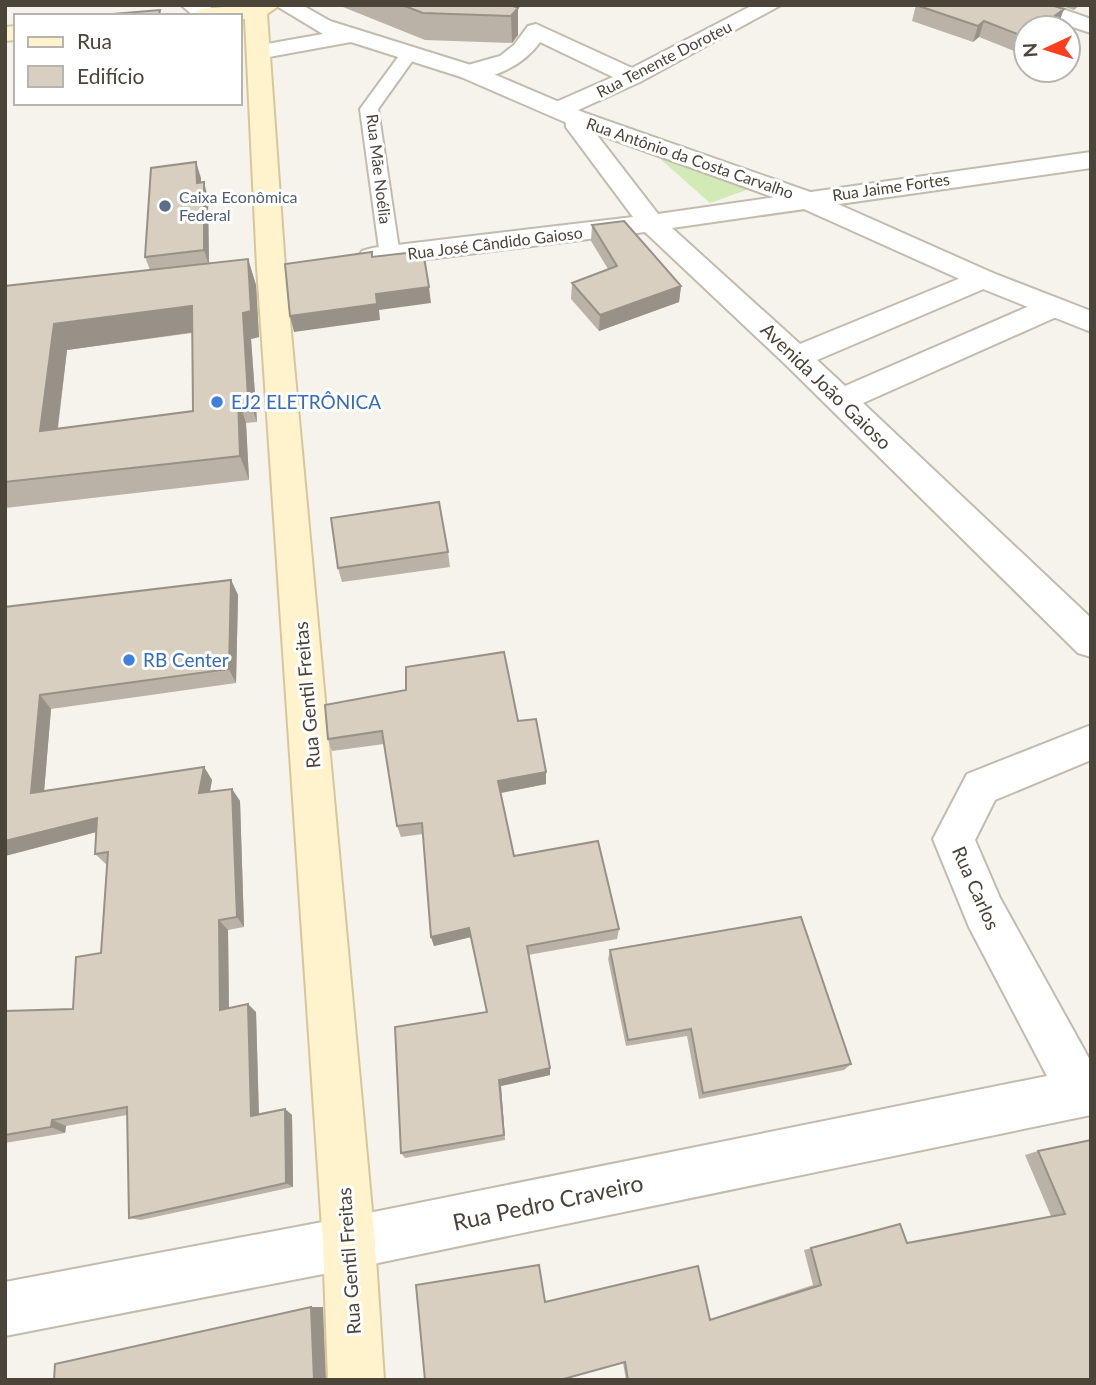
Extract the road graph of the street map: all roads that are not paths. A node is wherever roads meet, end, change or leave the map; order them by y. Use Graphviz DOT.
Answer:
graph roads {
  1 [pos="770,5"];
  2 [pos="1029,5"];
  3 [pos="271,7"];
  4 [pos="216,14"];
  5 [pos="1091,26"];
  6 [pos="352,35"];
  7 [pos="258,52"];
  8 [pos="410,54"];
  9 [pos="469,72"];
  10 [pos="632,77"];
  11 [pos="567,114"];
  12 [pos="1091,160"];
  13 [pos="804,199"];
  14 [pos="651,223"];
  15 [pos="390,256"];
  16 [pos="351,260"];
  17 [pos="983,279"];
  18 [pos="1051,308"];
  19 [pos="1087,322"];
  20 [pos="796,357"];
  21 [pos="842,400"];
  22 [pos="1091,642"];
  23 [pos="1091,742"];
  24 [pos="1087,1093"];
  25 [pos="349,1243"];
  26 [pos="5,1309"];
  27 [pos="356,1380"];
  1 -- 10 [label="street, Rua Tenente Doroteu"];
  2 -- 5 [label="street"];
  3 -- 4 [label="main road"];
  3 -- 6 [label="street, Rua Antônio da Costa Carvalho"];
  3 -- 7 [label="main road, Rua Gentil Freitas"];
  6 -- 7 [label="street"];
  6 -- 8 [label="street, Rua Antônio da Costa Carvalho"];
  7 -- 25 [label="main road, Rua Gentil Freitas"];
  8 -- 9 [label="street, Rua Antônio da Costa Carvalho"];
  8 -- 15 [label="lane, Rua Mãe Noélia"];
  9 -- 10 [label="street"];
  9 -- 11 [label="street, Rua Antônio da Costa Carvalho"];
  10 -- 11 [label="street, Rua Tenente Doroteu"];
  11 -- 13 [label="street, Rua Antônio da Costa Carvalho"];
  11 -- 14 [label="street, Avenida João Gaioso"];
  12 -- 13 [label="street, Rua Jaime Fortes"];
  13 -- 14 [label="street, Rua Jaime Fortes"];
  13 -- 17 [label="street, Rua Antônio da Costa Carvalho"];
  14 -- 15 [label="street, Rua José Cândido Gaioso"];
  14 -- 20 [label="street, Avenida João Gaioso"];
  15 -- 16 [label="street, Rua José Cândido Gaioso"];
  17 -- 18 [label="street, Rua Antônio da Costa Carvalho"];
  17 -- 20 [label="street"];
  18 -- 19 [label="street, Rua Antônio da Costa Carvalho"];
  18 -- 21 [label="street"];
  20 -- 21 [label="street, Avenida João Gaioso"];
  21 -- 22 [label="street, Avenida João Gaioso"];
  23 -- 24 [label="street, Rua Carlos"];
  24 -- 25 [label="street, Rua Pedro Craveiro"];
  25 -- 26 [label="street, Rua Pedro Craveiro"];
  25 -- 27 [label="main road, Rua Gentil Freitas"];
}
